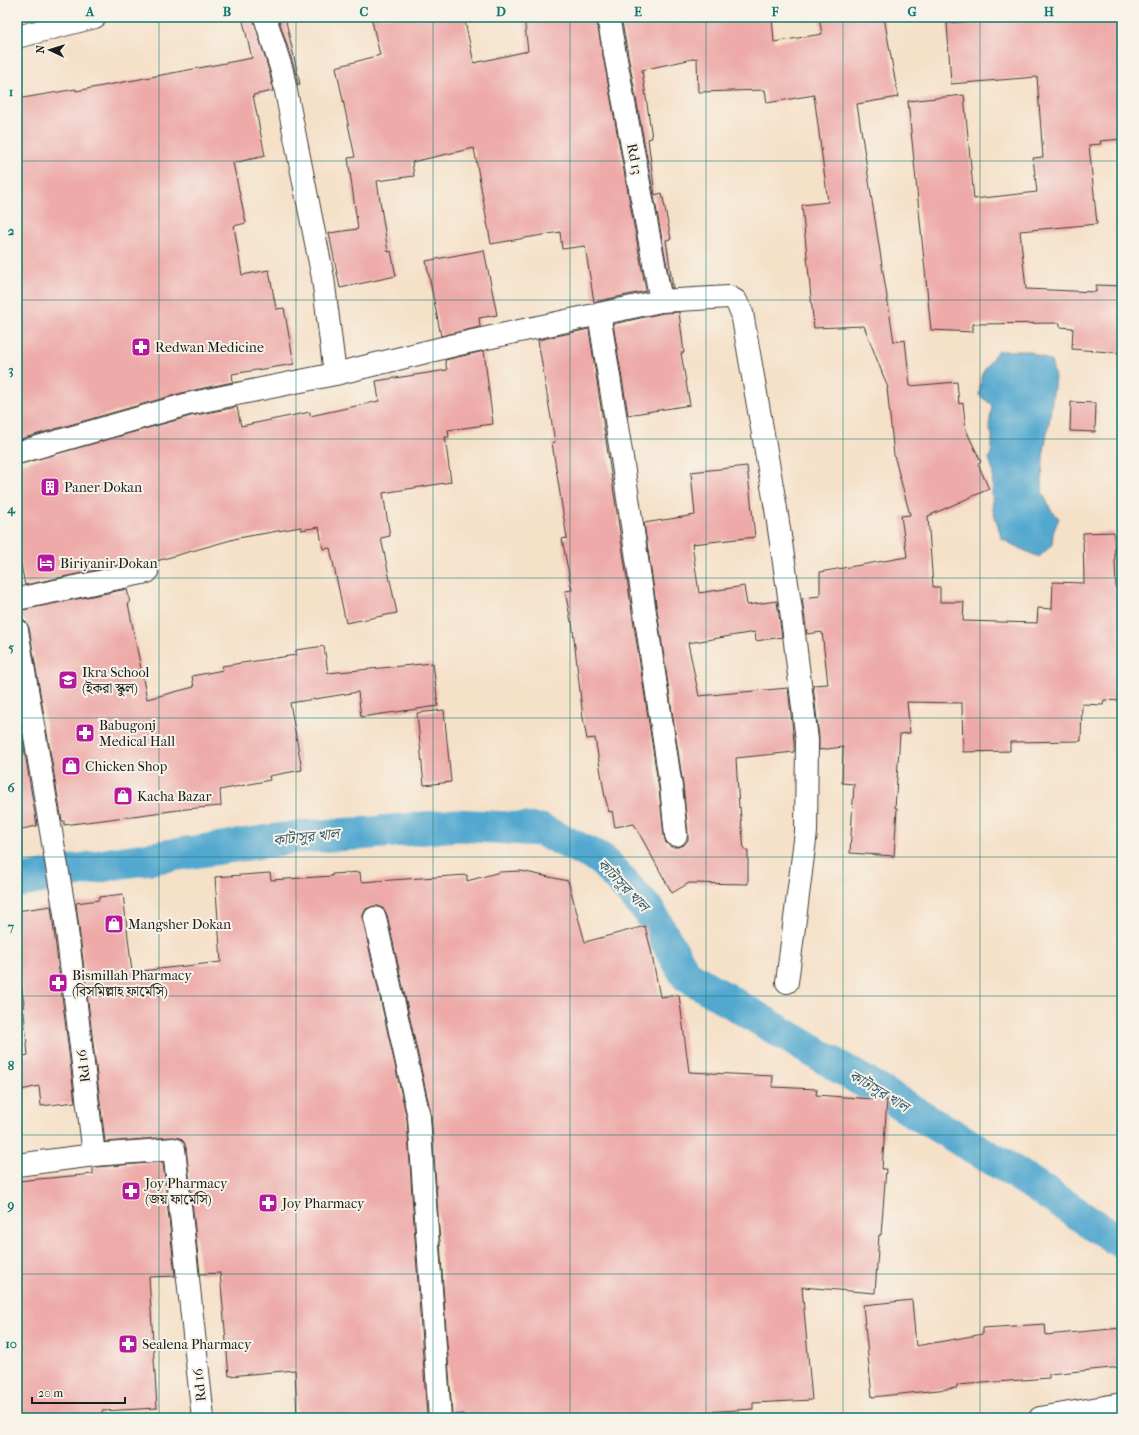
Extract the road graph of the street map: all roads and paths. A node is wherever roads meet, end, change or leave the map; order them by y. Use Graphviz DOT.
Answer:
graph roads {
  1 [pos="95,17"];
  2 [pos="265,17"];
  3 [pos="608,17"];
  4 [pos="17,37"];
  5 [pos="661,301"];
  6 [pos="599,314"];
  7 [pos="335,374"];
  8 [pos="17,453"];
  9 [pos="147,572"];
  10 [pos="17,599"];
  11 [pos="17,630"];
  12 [pos="676,835"];
  13 [pos="375,918"];
  14 [pos="787,982"];
  15 [pos="94,1155"];
  16 [pos="17,1165"];
  17 [pos="1122,1404"];
  18 [pos="203,1418"];
  19 [pos="440,1418"];
  20 [pos="1040,1418"];
  1 -- 4 [label="street"];
  2 -- 7 [label="street"];
  3 -- 5 [label="street, Rd 13"];
  5 -- 6 [label="street"];
  5 -- 14 [label="street"];
  6 -- 7 [label="street"];
  6 -- 12 [label="street"];
  7 -- 8 [label="street"];
  9 -- 10 [label="street"];
  11 -- 15 [label="street, Rd 16"];
  13 -- 19 [label="street"];
  15 -- 16 [label="street"];
  15 -- 18 [label="street, Rd 16"];
  17 -- 20 [label="street"];
}
